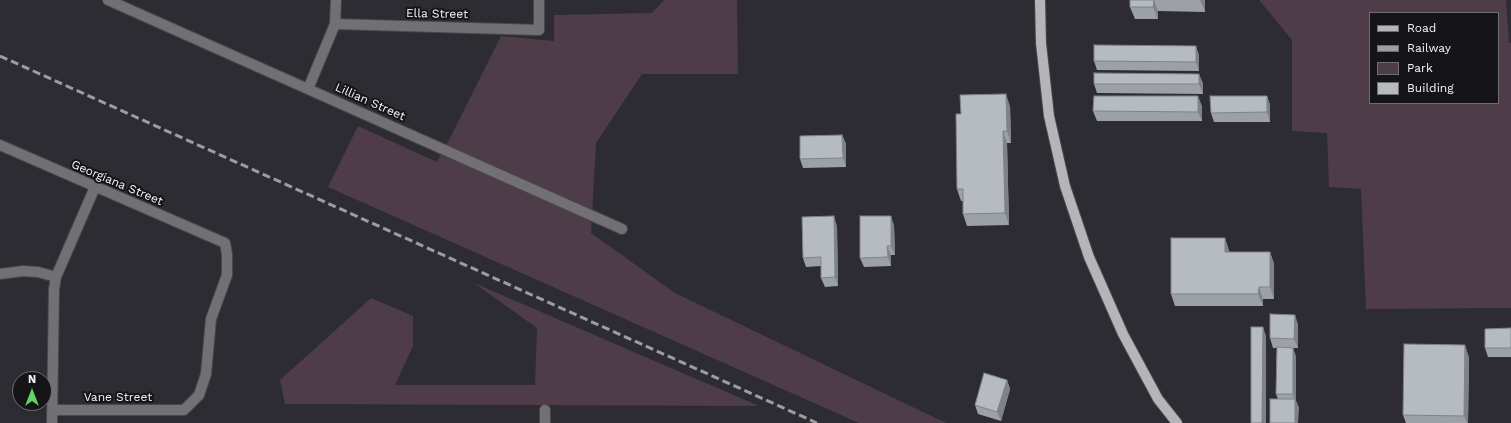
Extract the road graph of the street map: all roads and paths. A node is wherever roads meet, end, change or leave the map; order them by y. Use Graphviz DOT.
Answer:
graph roads {
  1 [pos="108,0"];
  2 [pos="336,0"];
  3 [pos="539,0"];
  4 [pos="1040,0"];
  5 [pos="335,24"];
  6 [pos="308,89"];
  7 [pos="0,145"];
  8 [pos="94,187"];
  9 [pos="622,229"];
  10 [pos="0,274"];
  11 [pos="56,277"];
  12 [pos="52,410"];
  13 [pos="184,410"];
  14 [pos="545,410"];
  15 [pos="52,411"];
  16 [pos="52,423"];
  17 [pos="545,423"];
  18 [pos="1177,423"];
  1 -- 6 [label="street, Lillian Street"];
  2 -- 5 [label="street"];
  3 -- 5 [label="street, Ella Street"];
  4 -- 18 [label="main road"];
  5 -- 6 [label="street"];
  6 -- 9 [label="street, Lillian Street"];
  7 -- 8 [label="street, Georgiana Street"];
  8 -- 11 [label="street"];
  8 -- 13 [label="street, Georgiana Street"];
  10 -- 11 [label="street"];
  11 -- 12 [label="street"];
  12 -- 13 [label="street, Vane Street"];
  14 -- 17 [label="street"];
  15 -- 16 [label="street"];
}
